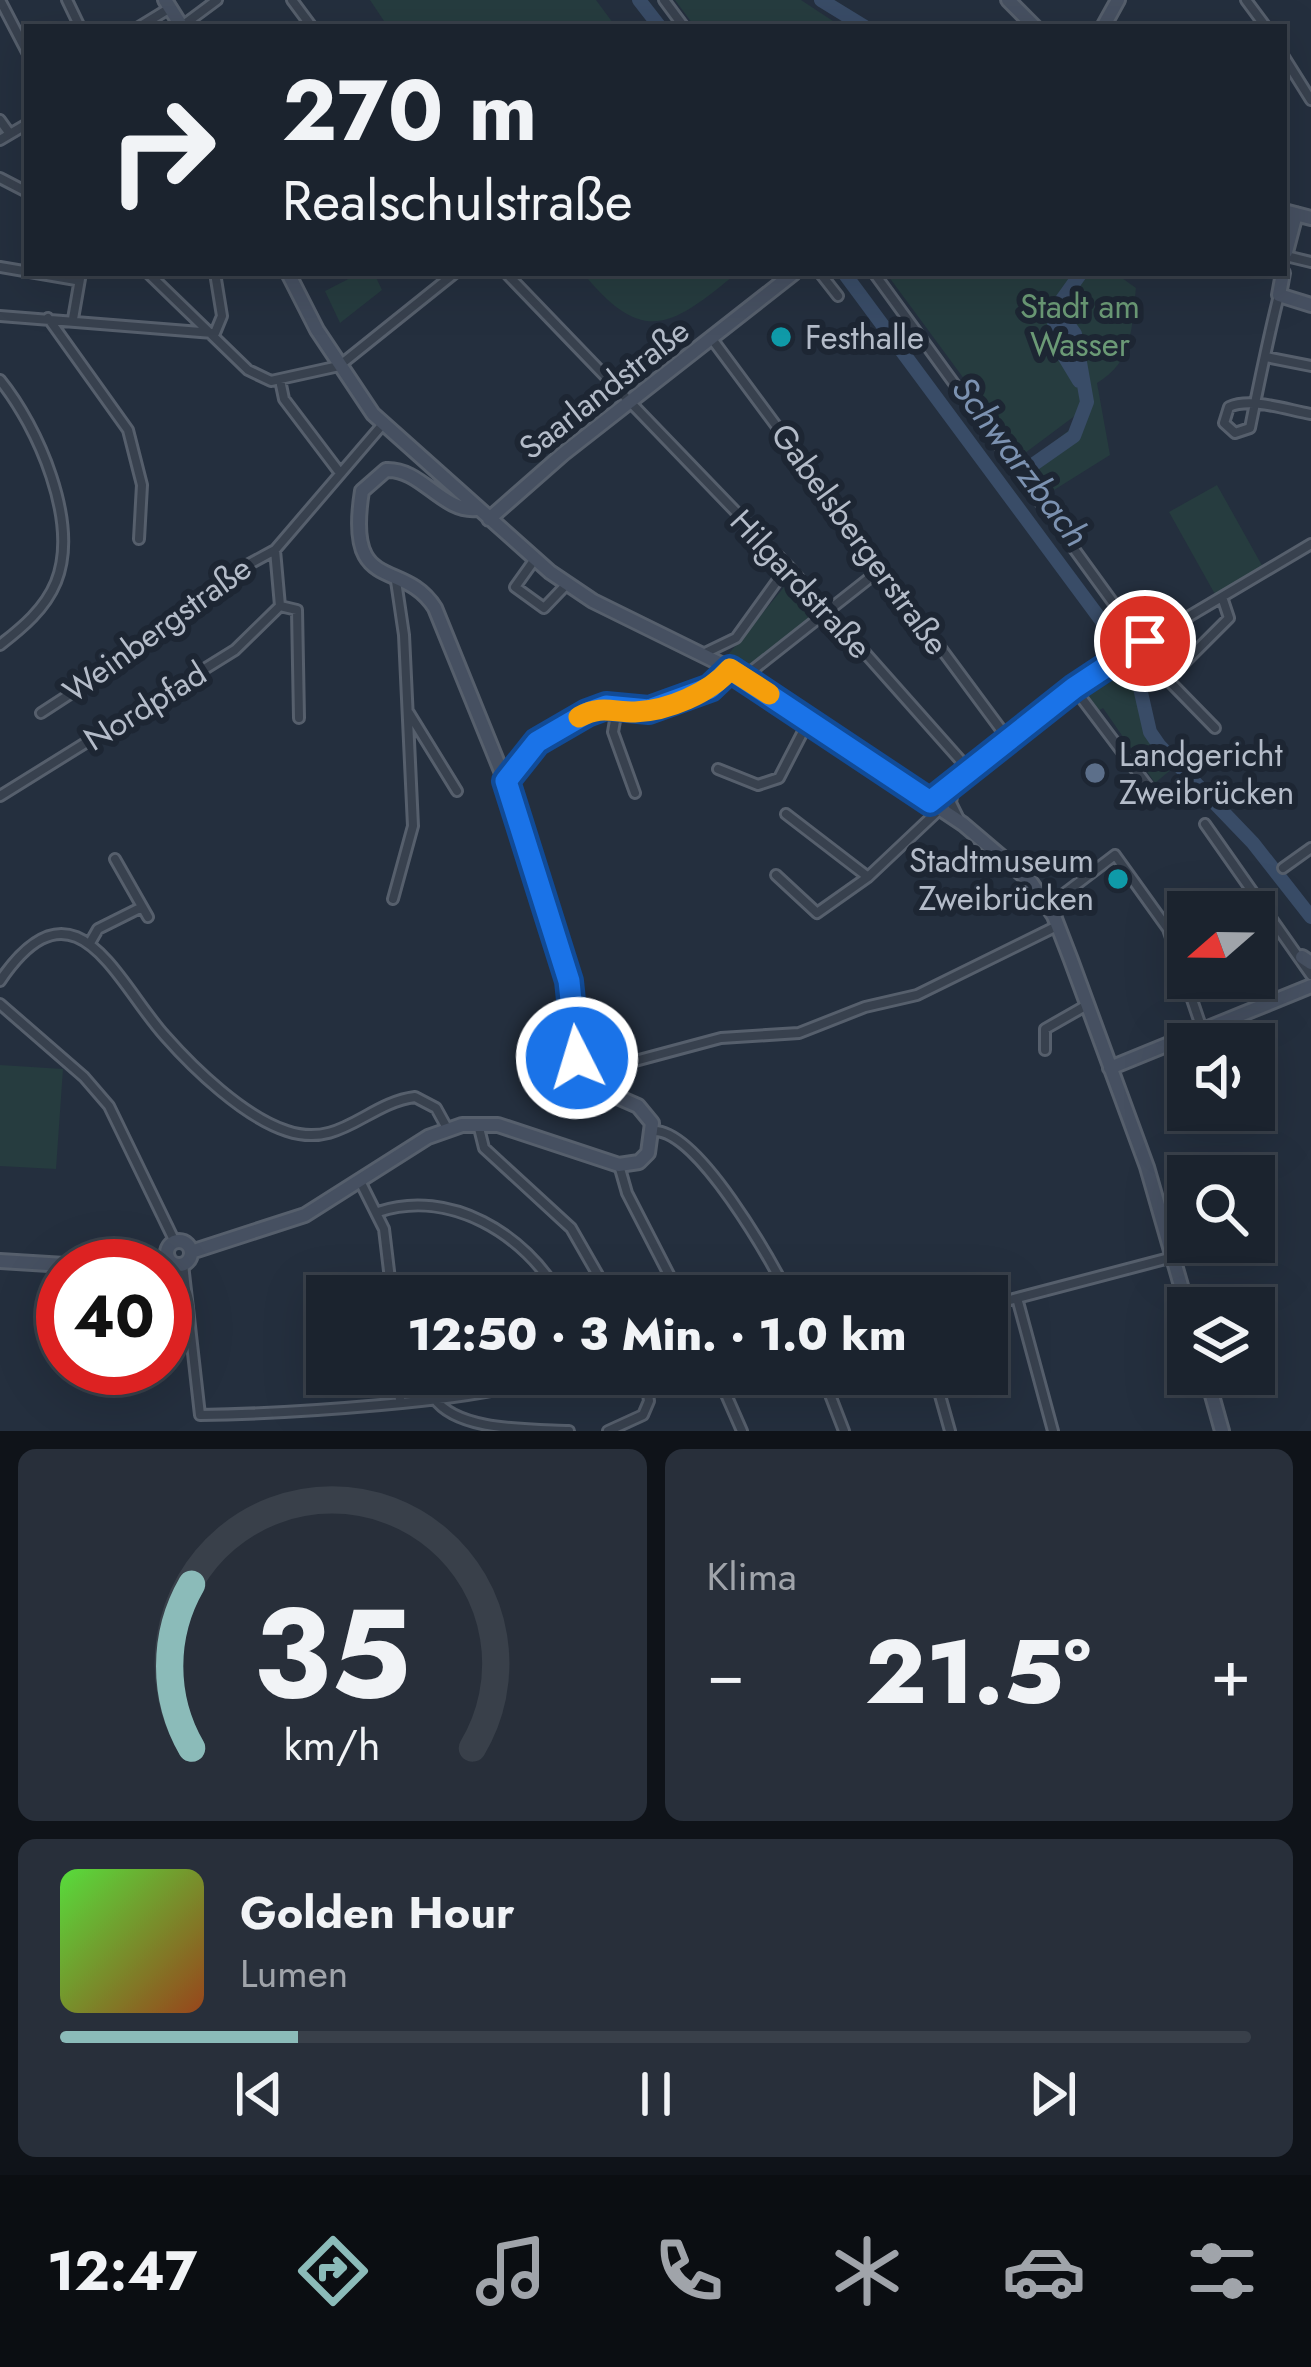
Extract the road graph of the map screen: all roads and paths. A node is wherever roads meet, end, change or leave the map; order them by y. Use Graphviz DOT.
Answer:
graph roads {
  1 [pos="0,0"];
  2 [pos="217,0"];
  3 [pos="664,0"];
  4 [pos="1008,0"];
  5 [pos="1246,0"];
  6 [pos="167,4"];
  7 [pos="144,24"];
  8 [pos="186,24"];
  9 [pos="683,24"];
  10 [pos="1032,24"];
  11 [pos="1261,24"];
  12 [pos="24,46"];
  13 [pos="1287,62"];
  14 [pos="1311,100"];
  15 [pos="0,120"];
  16 [pos="24,126"];
  17 [pos="10,134"];
  18 [pos="0,140"];
  19 [pos="1297,214"];
  20 [pos="1287,249"];
  21 [pos="151,276"];
  22 [pos="215,276"];
  23 [pos="290,276"];
  24 [pos="450,276"];
  25 [pos="509,276"];
  26 [pos="790,276"];
  27 [pos="822,276"];
  28 [pos="876,276"];
  29 [pos="1282,276"];
  30 [pos="78,277"];
  31 [pos="1280,295"];
  32 [pos="838,296"];
  33 [pos="1311,305"];
  34 [pos="0,316"];
  35 [pos="48,318"];
  36 [pos="73,320"];
  37 [pos="214,333"];
  38 [pos="712,339"];
  39 [pos="1266,357"];
  40 [pos="339,366"];
  41 [pos="1311,366"];
  42 [pos="0,380"];
  43 [pos="280,380"];
  44 [pos="628,403"];
  45 [pos="1255,405"];
  46 [pos="1311,414"];
  47 [pos="383,424"];
  48 [pos="340,473"];
  49 [pos="505,505"];
  50 [pos="477,508"];
  51 [pos="489,519"];
  52 [pos="139,539"];
  53 [pos="512,539"];
  54 [pos="1311,544"];
  55 [pos="275,550"];
  56 [pos="535,559"];
  57 [pos="788,566"];
  58 [pos="881,569"];
  59 [pos="396,581"];
  60 [pos="566,585"];
  61 [pos="1222,597"];
  62 [pos="280,606"];
  63 [pos="829,612"];
  64 [pos="1145,641"];
  65 [pos="0,645"];
  66 [pos="702,653"];
  67 [pos="730,669"];
  68 [pos="744,677"];
  69 [pos="1168,679"];
  70 [pos="1074,688"];
  71 [pos="405,707"];
  72 [pos="617,709"];
  73 [pos="41,713"];
  74 [pos="299,718"];
  75 [pos="809,720"];
  76 [pos="1216,728"];
  77 [pos="1008,739"];
  78 [pos="718,769"];
  79 [pos="969,770"];
  80 [pos="506,781"];
  81 [pos="954,782"];
  82 [pos="1150,789"];
  83 [pos="457,790"];
  84 [pos="635,794"];
  85 [pos="0,796"];
  86 [pos="935,806"];
  87 [pos="786,814"];
  88 [pos="963,824"];
  89 [pos="1205,824"];
  90 [pos="1311,848"];
  91 [pos="115,859"];
  92 [pos="1282,868"];
  93 [pos="776,875"];
  94 [pos="868,877"];
  95 [pos="393,899"];
  96 [pos="1048,906"];
  97 [pos="1058,925"];
  98 [pos="90,943"];
  99 [pos="1306,960"];
  100 [pos="1311,975"];
  101 [pos="0,982"];
  102 [pos="1311,986"];
  103 [pos="0,1004"];
  104 [pos="1087,1005"];
  105 [pos="1191,1023"];
  106 [pos="1224,1023"];
  107 [pos="1167,1046"];
  108 [pos="1045,1050"];
  109 [pos="1109,1068"];
  110 [pos="594,1072"];
  111 [pos="478,1123"];
  112 [pos="447,1129"];
  113 [pos="654,1132"];
  114 [pos="619,1165"];
  115 [pos="360,1181"];
  116 [pos="378,1212"];
  117 [pos="174,1239"];
  118 [pos="1167,1239"];
  119 [pos="192,1256"];
  120 [pos="0,1258"];
  121 [pos="1167,1259"];
  122 [pos="36,1262"];
  123 [pos="388,1275"];
  124 [pos="545,1275"];
  125 [pos="598,1275"];
  126 [pos="669,1275"];
  127 [pos="775,1275"];
  128 [pos="1017,1298"];
  129 [pos="1008,1300"];
  130 [pos="202,1329"];
  131 [pos="192,1330"];
  132 [pos="192,1354"];
  133 [pos="400,1395"];
  134 [pos="454,1395"];
  135 [pos="648,1395"];
  136 [pos="727,1395"];
  137 [pos="830,1395"];
  138 [pos="940,1395"];
  139 [pos="1212,1395"];
  140 [pos="434,1398"];
  141 [pos="400,1400"];
  142 [pos="569,1431"];
  143 [pos="608,1431"];
  144 [pos="742,1431"];
  145 [pos="844,1431"];
  146 [pos="950,1431"];
  147 [pos="1053,1431"];
  148 [pos="1222,1431"];
  1 -- 12 [label="street"];
  2 -- 8 [label="street"];
  3 -- 9 [label="street"];
  4 -- 10 [label="main road"];
  5 -- 11 [label="street"];
  6 -- 7 [label="street"];
  13 -- 14 [label="street"];
  15 -- 17 [label="street"];
  16 -- 17 [label="street"];
  17 -- 18 [label="street"];
  19 -- 20 [label="main road"];
  21 -- 37 [label="street"];
  22 -- 37 [label="street"];
  23 -- 40 [label="main road"];
  24 -- 40 [label="street"];
  25 -- 44 [label="street, Hilgardstraße"];
  26 -- 38 [label="main road, Saarlandstraße"];
  27 -- 32 [label="street"];
  28 -- 64 [label="street"];
  29 -- 31 [label="main road"];
  30 -- 36 [label="street"];
  31 -- 33 [label="main road"];
  31 -- 39 [label="street"];
  34 -- 35 [label="street"];
  35 -- 36 [label="street"];
  35 -- 52 [label="street"];
  36 -- 37 [label="street"];
  37 -- 43 [label="street"];
  38 -- 44 [label="main road, Saarlandstraße"];
  38 -- 58 [label="street, Gabelsbergerstraße"];
  39 -- 41 [label="street"];
  39 -- 45 [label="street"];
  40 -- 43 [label="street"];
  40 -- 47 [label="main road"];
  42 -- 65 [label="street"];
  43 -- 48 [label="street"];
  44 -- 49 [label="main road, Saarlandstraße"];
  44 -- 57 [label="street, Hilgardstraße"];
  45 -- 45 [label="street"];
  45 -- 46 [label="street"];
  47 -- 48 [label="street, Weinbergstraße"];
  47 -- 50 [label="main road"];
  48 -- 55 [label="street, Weinbergstraße"];
  49 -- 51 [label="main road, Saarlandstraße"];
  49 -- 53 [label="main road, Saarlandstraße"];
  50 -- 51 [label="main road"];
  50 -- 59 [label="main road"];
  51 -- 53 [label="main road"];
  53 -- 56 [label="main road"];
  54 -- 61 [label="street"];
  55 -- 62 [label="street"];
  55 -- 73 [label="street, Weinbergstraße"];
  56 -- 60 [label="main road"];
  56 -- 60 [label="street"];
  57 -- 63 [label="street, Hilgardstraße"];
  57 -- 66 [label="street"];
  58 -- 63 [label="street"];
  58 -- 77 [label="street, Gabelsbergerstraße"];
  59 -- 71 [label="street"];
  59 -- 80 [label="main road"];
  60 -- 66 [label="main road"];
  61 -- 64 [label="street"];
  61 -- 69 [label="street"];
  62 -- 74 [label="street"];
  62 -- 85 [label="street, Nordpfad"];
  63 -- 68 [label="street"];
  63 -- 79 [label="street, Hilgardstraße"];
  64 -- 69 [label="street"];
  64 -- 70 [label="street"];
  66 -- 67 [label="main road"];
  67 -- 68 [label="main road"];
  67 -- 72 [label="street"];
  68 -- 75 [label="main road"];
  69 -- 76 [label="street"];
  70 -- 77 [label="street"];
  70 -- 82 [label="street"];
  71 -- 83 [label="street"];
  71 -- 95 [label="street"];
  72 -- 80 [label="street"];
  72 -- 84 [label="street"];
  75 -- 78 [label="street"];
  75 -- 86 [label="main road"];
  77 -- 79 [label="street"];
  79 -- 81 [label="street"];
  80 -- 113 [label="main road"];
  81 -- 86 [label="street"];
  81 -- 88 [label="street"];
  86 -- 88 [label="main road"];
  86 -- 94 [label="street"];
  87 -- 94 [label="street"];
  88 -- 96 [label="main road"];
  89 -- 99 [label="street"];
  90 -- 92 [label="street"];
  91 -- 98 [label="street"];
  93 -- 94 [label="street"];
  96 -- 97 [label="main road"];
  96 -- 105 [label="street"];
  97 -- 104 [label="main road"];
  97 -- 110 [label="street"];
  98 -- 101 [label="street"];
  98 -- 112 [label="street"];
  99 -- 100 [label="street"];
  102 -- 106 [label="main road"];
  103 -- 117 [label="street"];
  104 -- 108 [label="street"];
  104 -- 109 [label="main road"];
  107 -- 109 [label="main road"];
  109 -- 118 [label="main road"];
  111 -- 112 [label="main road"];
  111 -- 114 [label="main road"];
  111 -- 125 [label="street"];
  112 -- 115 [label="main road"];
  113 -- 114 [label="main road"];
  113 -- 127 [label="street"];
  114 -- 126 [label="street"];
  115 -- 116 [label="street"];
  115 -- 119 [label="main road"];
  116 -- 123 [label="street"];
  116 -- 124 [label="street"];
  120 -- 122 [label="main road"];
  121 -- 128 [label="street"];
  128 -- 129 [label="street"];
  128 -- 147 [label="street"];
  130 -- 131 [label="street"];
  132 -- 141 [label="street"];
  133 -- 141 [label="street"];
  134 -- 140 [label="street"];
  135 -- 143 [label="street"];
  136 -- 144 [label="street"];
  137 -- 145 [label="street"];
  138 -- 146 [label="street"];
  139 -- 148 [label="main road"];
  140 -- 141 [label="street"];
  140 -- 142 [label="street"];
}
